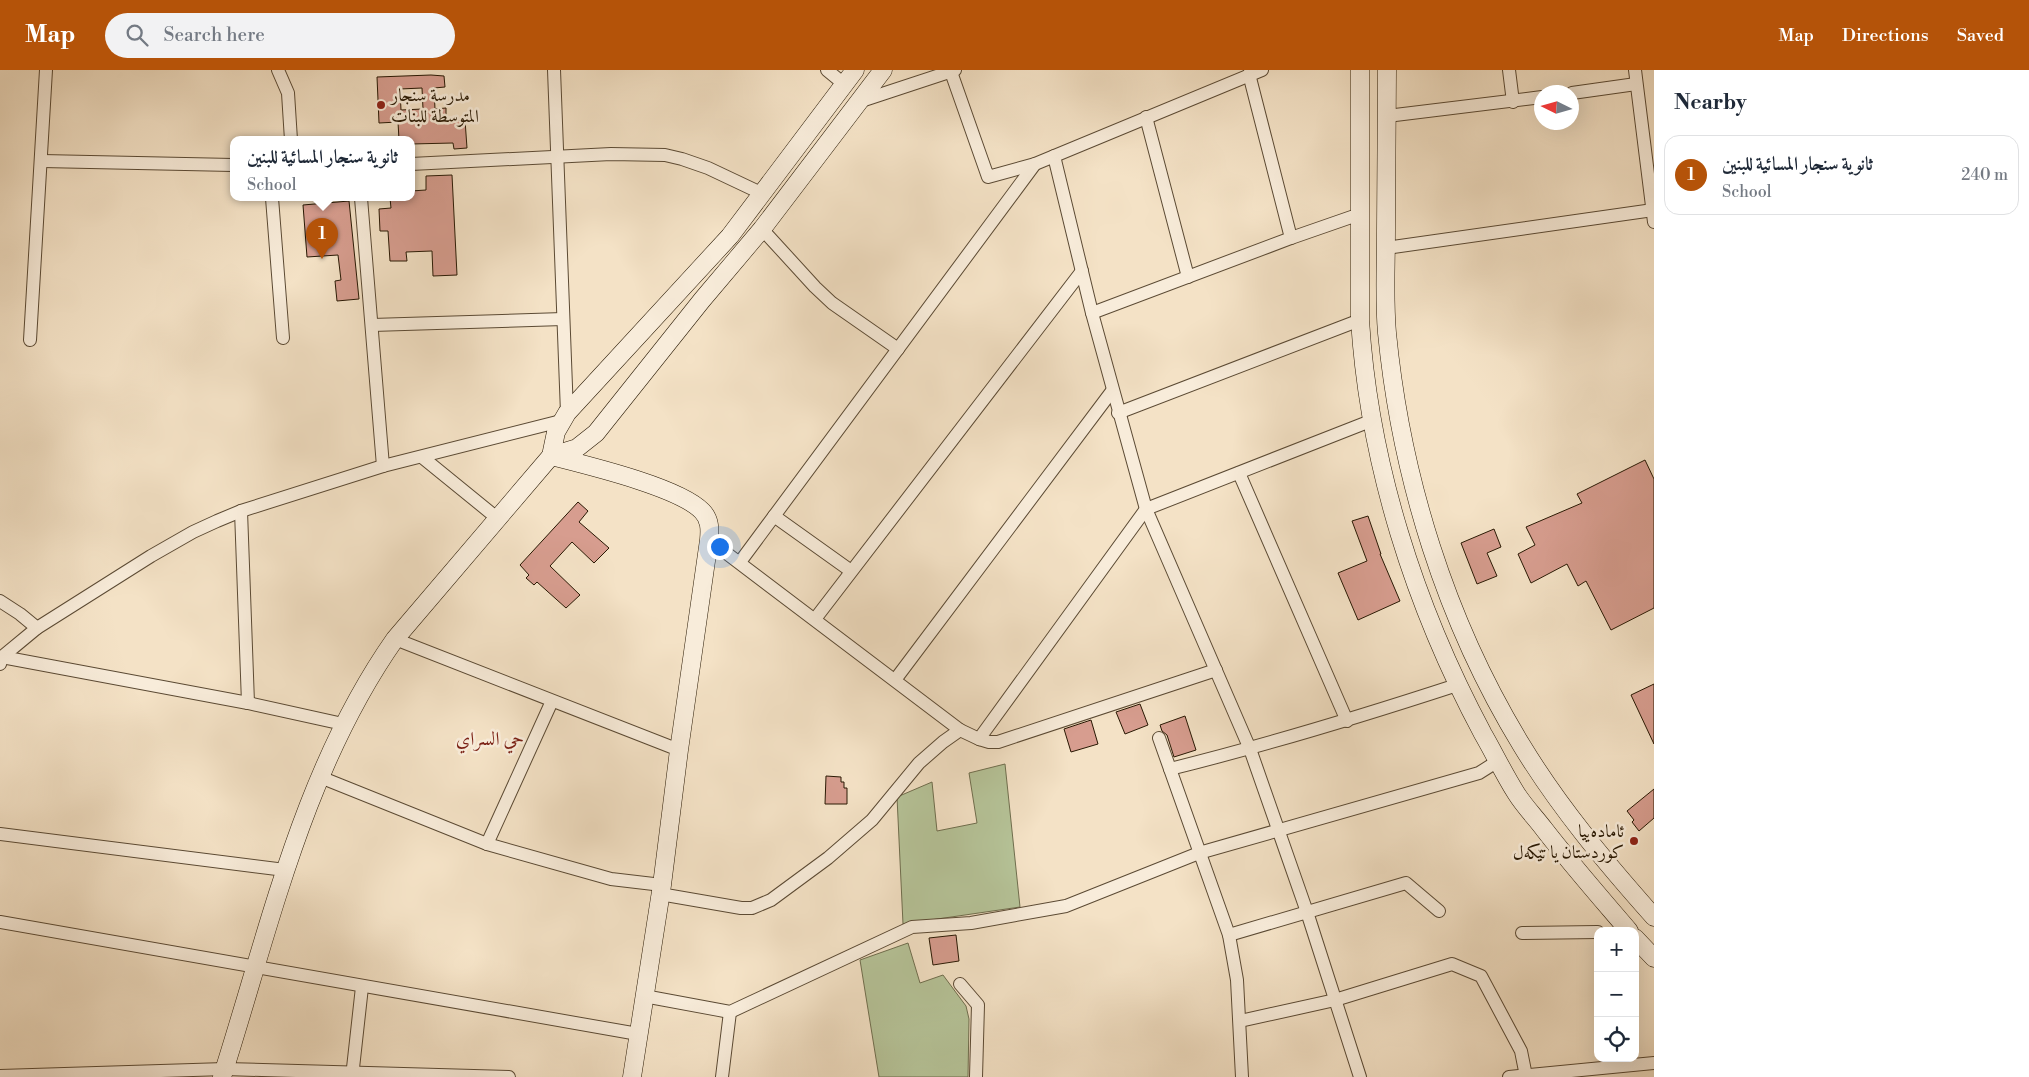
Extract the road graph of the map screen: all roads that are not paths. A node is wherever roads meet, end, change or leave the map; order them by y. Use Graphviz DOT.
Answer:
graph roads {
  1 [pos="46,70"];
  2 [pos="278,70"];
  3 [pos="554,70"];
  4 [pos="827,70"];
  5 [pos="883,70"];
  6 [pos="1262,70"];
  7 [pos="1360,70"];
  8 [pos="1387,70"];
  9 [pos="1509,70"];
  10 [pos="1635,70"];
  11 [pos="953,71"];
  12 [pos="1249,74"];
  13 [pos="850,77"];
  14 [pos="1636,84"];
  15 [pos="1579,92"];
  16 [pos="1534,98"];
  17 [pos="858,102"];
  18 [pos="1513,102"];
  19 [pos="1387,116"];
  20 [pos="1146,117"];
  21 [pos="291,136"];
  22 [pos="556,156"];
  23 [pos="1054,156"];
  24 [pos="42,161"];
  25 [pos="230,164"];
  26 [pos="415,164"];
  27 [pos="1035,164"];
  28 [pos="1652,178"];
  29 [pos="763,194"];
  30 [pos="272,201"];
  31 [pos="361,201"];
  32 [pos="1360,214"];
  33 [pos="1653,216"];
  34 [pos="762,229"];
  35 [pos="1291,238"];
  36 [pos="1386,248"];
  37 [pos="1082,271"];
  38 [pos="1188,277"];
  39 [pos="1092,313"];
  40 [pos="563,319"];
  41 [pos="1360,320"];
  42 [pos="372,324"];
  43 [pos="283,338"];
  44 [pos="30,340"];
  45 [pos="898,349"];
  46 [pos="1112,391"];
  47 [pos="1118,413"];
  48 [pos="564,417"];
  49 [pos="1373,420"];
  50 [pos="588,441"];
  51 [pos="551,456"];
  52 [pos="422,457"];
  53 [pos="384,466"];
  54 [pos="1239,473"];
  55 [pos="1146,509"];
  56 [pos="242,511"];
  57 [pos="774,516"];
  58 [pos="497,518"];
  59 [pos="709,540"];
  60 [pos="740,562"];
  61 [pos="851,571"];
  62 [pos="0,601"];
  63 [pos="815,619"];
  64 [pos="37,628"];
  65 [pos="395,639"];
  66 [pos="1,660"];
  67 [pos="1216,670"];
  68 [pos="895,680"];
  69 [pos="1457,685"];
  70 [pos="552,701"];
  71 [pos="248,702"];
  72 [pos="1347,721"];
  73 [pos="344,724"];
  74 [pos="960,730"];
  75 [pos="1159,738"];
  76 [pos="979,739"];
  77 [pos="1522,746"];
  78 [pos="1250,749"];
  79 [pos="679,750"];
  80 [pos="1498,760"];
  81 [pos="1170,769"];
  82 [pos="320,777"];
  83 [pos="1278,829"];
  84 [pos="0,834"];
  85 [pos="487,844"];
  86 [pos="1199,853"];
  87 [pos="285,870"];
  88 [pos="661,889"];
  89 [pos="1439,911"];
  90 [pos="1307,912"];
  91 [pos="1654,917"];
  92 [pos="0,922"];
  93 [pos="1626,927"];
  94 [pos="1594,932"];
  95 [pos="1522,933"];
  96 [pos="1229,935"];
  97 [pos="1639,942"];
  98 [pos="1654,958"];
  99 [pos="255,966"];
  100 [pos="960,984"];
  101 [pos="362,987"];
  102 [pos="644,996"];
  103 [pos="1335,1000"];
  104 [pos="730,1012"];
  105 [pos="1240,1021"];
  106 [pos="638,1034"];
  107 [pos="1654,1063"];
  108 [pos="224,1073"];
  109 [pos="352,1075"];
  110 [pos="0,1076"];
  111 [pos="1526,1076"];
  112 [pos="509,1077"];
  113 [pos="632,1077"];
  114 [pos="722,1077"];
  115 [pos="976,1077"];
  116 [pos="1242,1077"];
  117 [pos="1360,1077"];
  118 [pos="1509,1077"];
  1 -- 24 [label="street"];
  2 -- 21 [label="street"];
  3 -- 22 [label="street"];
  4 -- 13 [label="street"];
  5 -- 17 [label="street"];
  6 -- 12 [label="street"];
  7 -- 32 [label="street"];
  8 -- 19 [label="street"];
  9 -- 18 [label="street"];
  10 -- 14 [label="street"];
  11 -- 17 [label="street"];
  11 -- 27 [label="street"];
  12 -- 20 [label="street"];
  12 -- 35 [label="street"];
  13 -- 29 [label="street"];
  14 -- 15 [label="street"];
  14 -- 28 [label="street"];
  16 -- 18 [label="street"];
  17 -- 34 [label="street"];
  18 -- 19 [label="street"];
  19 -- 36 [label="street"];
  20 -- 23 [label="street"];
  20 -- 38 [label="street"];
  22 -- 26 [label="street"];
  22 -- 29 [label="street"];
  22 -- 40 [label="street"];
  23 -- 27 [label="street"];
  23 -- 37 [label="street"];
  24 -- 25 [label="street"];
  24 -- 44 [label="street"];
  27 -- 45 [label="street"];
  28 -- 33 [label="street"];
  29 -- 48 [label="street"];
  30 -- 43 [label="street"];
  31 -- 42 [label="street"];
  32 -- 35 [label="street"];
  32 -- 41 [label="street"];
  33 -- 36 [label="street"];
  34 -- 45 [label="street"];
  34 -- 50 [label="street"];
  35 -- 38 [label="street"];
  36 -- 77 [label="street"];
  37 -- 39 [label="street"];
  37 -- 61 [label="street"];
  38 -- 39 [label="street"];
  39 -- 46 [label="street"];
  40 -- 42 [label="street"];
  40 -- 48 [label="street"];
  41 -- 47 [label="street"];
  41 -- 49 [label="street"];
  42 -- 53 [label="street"];
  45 -- 57 [label="street"];
  46 -- 47 [label="street"];
  46 -- 68 [label="street"];
  47 -- 55 [label="street"];
  48 -- 50 [label="street"];
  48 -- 51 [label="street"];
  48 -- 52 [label="street"];
  49 -- 54 [label="street"];
  49 -- 69 [label="street"];
  50 -- 51 [label="street"];
  51 -- 58 [label="street"];
  51 -- 59 [label="street"];
  52 -- 53 [label="street"];
  52 -- 58 [label="street"];
  53 -- 56 [label="street"];
  54 -- 55 [label="street"];
  54 -- 72 [label="street"];
  55 -- 67 [label="street"];
  55 -- 76 [label="street"];
  56 -- 64 [label="street"];
  56 -- 71 [label="street"];
  57 -- 60 [label="street"];
  57 -- 61 [label="street"];
  58 -- 65 [label="street"];
  59 -- 60 [label="street"];
  59 -- 79 [label="street"];
  60 -- 63 [label="street"];
  61 -- 63 [label="street"];
  62 -- 64 [label="street"];
  63 -- 68 [label="street"];
  64 -- 66 [label="street"];
  65 -- 70 [label="street"];
  65 -- 73 [label="street"];
  66 -- 71 [label="street"];
  67 -- 76 [label="street"];
  67 -- 78 [label="street"];
  68 -- 74 [label="street"];
  69 -- 72 [label="street"];
  69 -- 80 [label="street"];
  70 -- 79 [label="street"];
  70 -- 85 [label="street"];
  71 -- 73 [label="street"];
  72 -- 78 [label="street"];
  73 -- 82 [label="street"];
  74 -- 76 [label="street"];
  74 -- 88 [label="street"];
  75 -- 81 [label="street"];
  77 -- 80 [label="street"];
  77 -- 91 [label="street"];
  78 -- 81 [label="street"];
  78 -- 83 [label="street"];
  79 -- 88 [label="street"];
  80 -- 83 [label="street"];
  80 -- 93 [label="street"];
  81 -- 86 [label="street"];
  82 -- 85 [label="street"];
  82 -- 87 [label="street"];
  83 -- 86 [label="street"];
  83 -- 90 [label="street"];
  84 -- 87 [label="street"];
  85 -- 88 [label="street"];
  86 -- 96 [label="street"];
  86 -- 104 [label="street"];
  87 -- 99 [label="street"];
  88 -- 102 [label="street"];
  89 -- 90 [label="street"];
  90 -- 96 [label="street"];
  90 -- 103 [label="street"];
  92 -- 99 [label="street"];
  94 -- 95 [label="street"];
  96 -- 105 [label="street"];
  97 -- 98 [label="street"];
  99 -- 101 [label="street"];
  99 -- 108 [label="street"];
  100 -- 115 [label="street"];
  101 -- 106 [label="street"];
  101 -- 109 [label="street"];
  102 -- 104 [label="street"];
  102 -- 106 [label="street"];
  103 -- 105 [label="street"];
  103 -- 111 [label="street"];
  103 -- 117 [label="street"];
  104 -- 114 [label="street"];
  105 -- 116 [label="street"];
  106 -- 113 [label="street"];
  107 -- 111 [label="street"];
  108 -- 109 [label="street"];
  108 -- 110 [label="street"];
  109 -- 112 [label="street"];
  111 -- 118 [label="street"];
}
